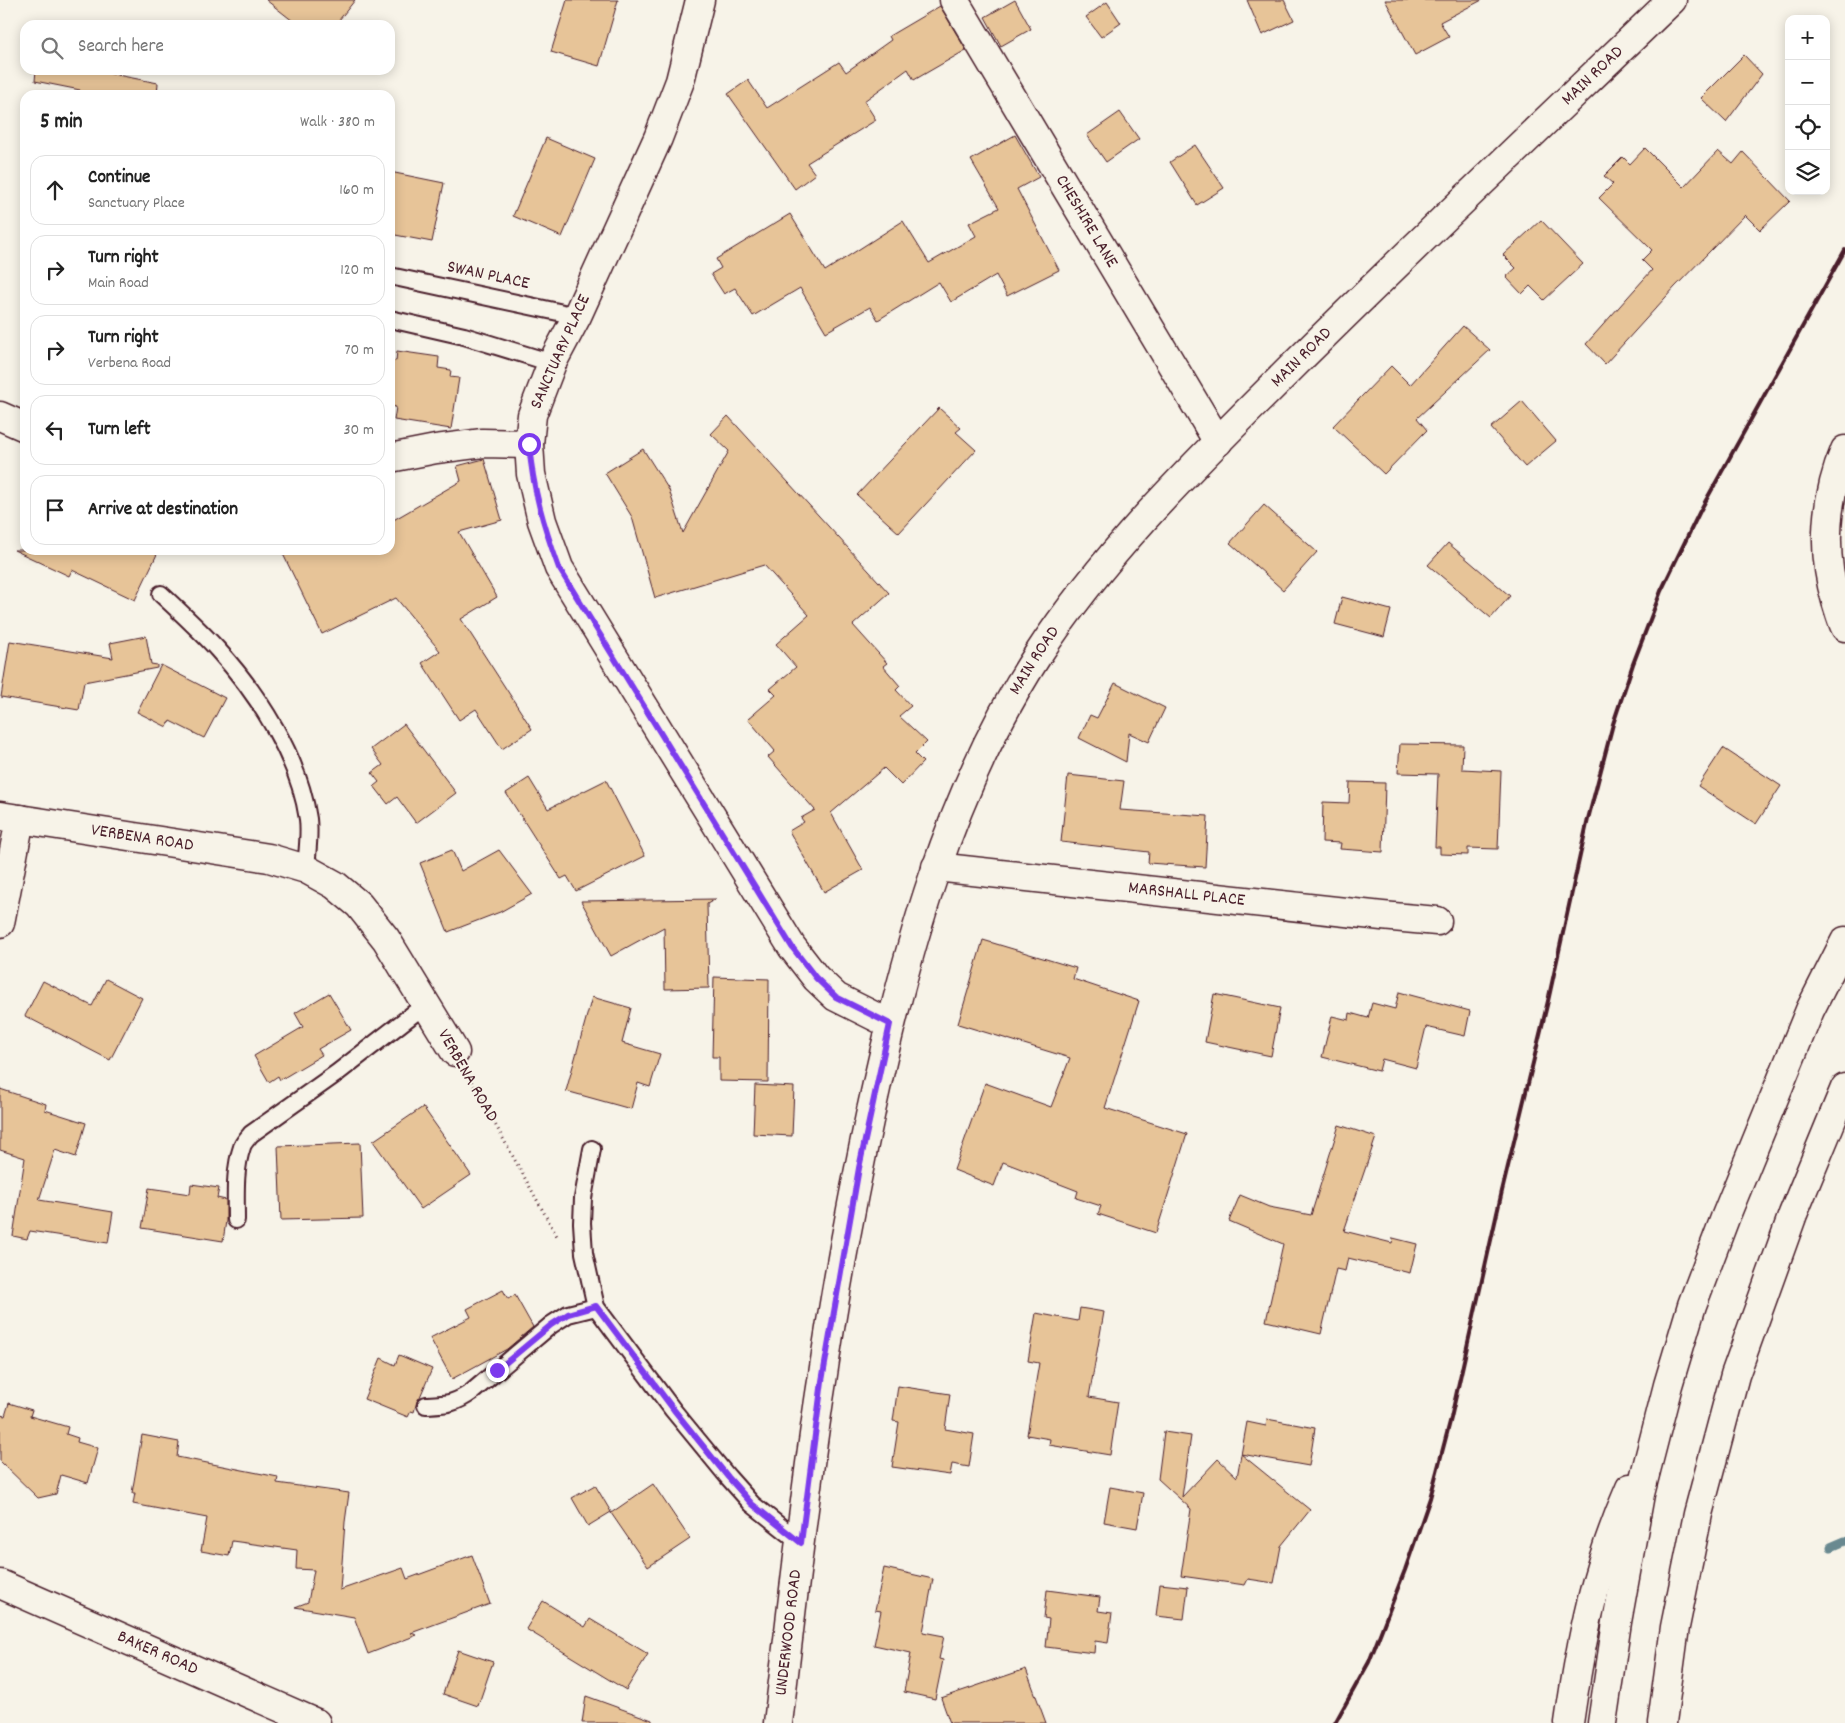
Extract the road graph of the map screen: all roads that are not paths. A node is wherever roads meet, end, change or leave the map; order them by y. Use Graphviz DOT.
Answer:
graph roads {
  1 [pos="700,0"];
  2 [pos="954,0"];
  3 [pos="1672,0"];
  4 [pos="395,277"];
  5 [pos="577,316"];
  6 [pos="395,320"];
  7 [pos="552,364"];
  8 [pos="0,416"];
  9 [pos="20,425"];
  10 [pos="1218,442"];
  11 [pos="529,444"];
  12 [pos="1845,450"];
  13 [pos="395,457"];
  14 [pos="161,594"];
  15 [pos="1845,627"];
  16 [pos="10,817"];
  17 [pos="936,867"];
  18 [pos="306,869"];
  19 [pos="1437,921"];
  20 [pos="0,923"];
  21 [pos="1845,942"];
  22 [pos="426,1004"];
  23 [pos="890,1024"];
  24 [pos="455,1052"];
  25 [pos="1845,1088"];
  26 [pos="592,1149"];
  27 [pos="236,1220"];
  28 [pos="596,1306"];
  29 [pos="426,1404"];
  30 [pos="1656,1431"];
  31 [pos="801,1543"];
  32 [pos="0,1584"];
  33 [pos="316,1723"];
  34 [pos="778,1723"];
  35 [pos="1569,1723"];
  36 [pos="1602,1723"];
  37 [pos="1662,1723"];
  1 -- 5 [label="main road, SANCTUARY PLACE"];
  2 -- 10 [label="main road, CHESHIRE LANE"];
  3 -- 10 [label="main road, MAIN ROAD"];
  4 -- 5 [label="lane, SWAN PLACE"];
  5 -- 7 [label="main road, SANCTUARY PLACE"];
  6 -- 7 [label="lane"];
  7 -- 11 [label="main road, SANCTUARY PLACE"];
  8 -- 9 [label="main road"];
  10 -- 17 [label="main road, MAIN ROAD"];
  11 -- 13 [label="main road"];
  11 -- 23 [label="main road, SANCTUARY PLACE"];
  12 -- 15 [label="main road"];
  14 -- 18 [label="lane"];
  16 -- 18 [label="main road, VERBENA ROAD"];
  16 -- 20 [label="main road"];
  17 -- 19 [label="main road, MARSHALL PLACE"];
  17 -- 23 [label="main road, MAIN ROAD"];
  18 -- 22 [label="main road, VERBENA ROAD"];
  21 -- 30 [label="main road"];
  22 -- 24 [label="main road, VERBENA ROAD"];
  22 -- 27 [label="lane"];
  23 -- 31 [label="main road, MAIN ROAD"];
  25 -- 37 [label="main road"];
  26 -- 28 [label="lane"];
  28 -- 29 [label="lane"];
  28 -- 31 [label="lane"];
  30 -- 35 [label="main road"];
  30 -- 36 [label="main road"];
  31 -- 34 [label="main road, UNDERWOOD ROAD"];
  32 -- 33 [label="main road, BAKER ROAD"];
}
